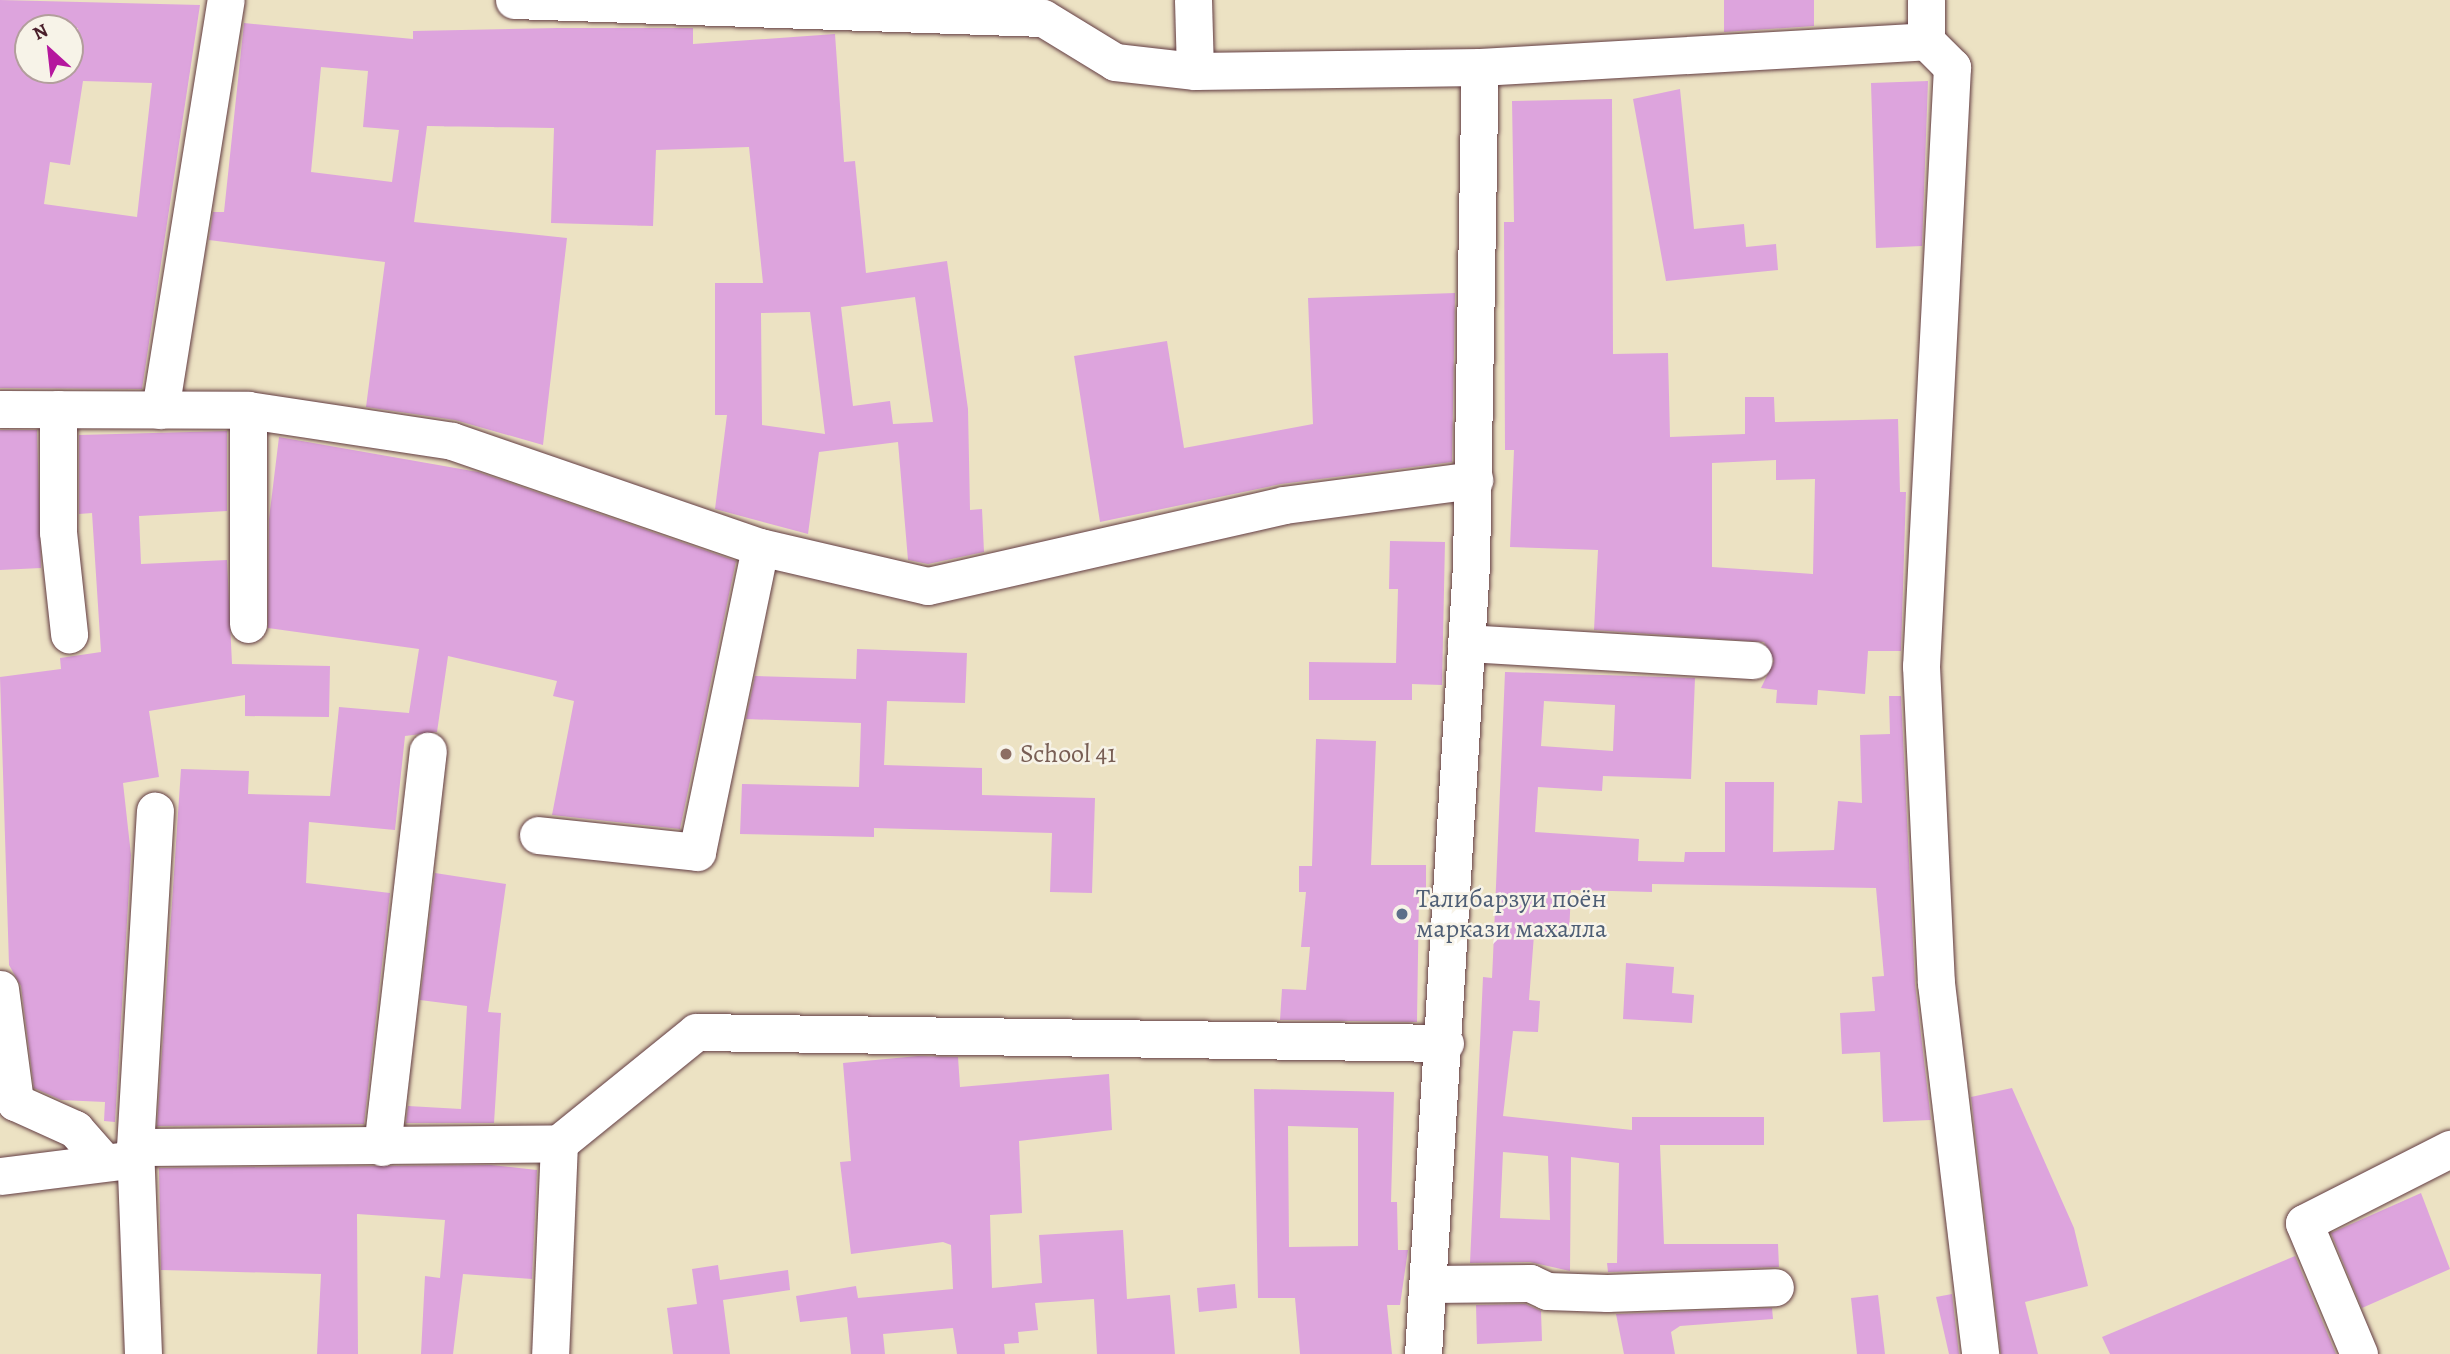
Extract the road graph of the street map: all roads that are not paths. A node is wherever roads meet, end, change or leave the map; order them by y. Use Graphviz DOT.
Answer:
graph roads {
  1 [pos="226,0"];
  2 [pos="514,0"];
  3 [pos="1194,0"];
  4 [pos="1926,0"];
  5 [pos="1043,9"];
  6 [pos="1926,41"];
  7 [pos="1480,67"];
  8 [pos="1195,71"];
  9 [pos="0,409"];
  10 [pos="58,409"];
  11 [pos="160,410"];
  12 [pos="248,410"];
  13 [pos="1474,480"];
  14 [pos="760,547"];
  15 [pos="248,624"];
  16 [pos="69,634"];
  17 [pos="1466,643"];
  18 [pos="1753,660"];
  19 [pos="428,751"];
  20 [pos="155,811"];
  21 [pos="538,835"];
  22 [pos="0,989"];
  23 [pos="1444,1044"];
  24 [pos="559,1143"];
  25 [pos="382,1147"];
  26 [pos="2450,1149"];
  27 [pos="124,1156"];
  28 [pos="0,1175"];
  29 [pos="1431,1284"];
  30 [pos="1775,1287"];
  31 [pos="143,1354"];
  32 [pos="550,1354"];
  33 [pos="1423,1354"];
  34 [pos="1980,1354"];
  35 [pos="2359,1354"];
  1 -- 11 [label="street"];
  2 -- 5 [label="street"];
  3 -- 8 [label="street"];
  4 -- 6 [label="street"];
  5 -- 8 [label="street"];
  6 -- 7 [label="street"];
  6 -- 34 [label="street"];
  7 -- 8 [label="street"];
  7 -- 13 [label="street"];
  9 -- 10 [label="street"];
  10 -- 11 [label="street"];
  10 -- 16 [label="street"];
  11 -- 12 [label="street"];
  12 -- 14 [label="street"];
  12 -- 15 [label="street"];
  13 -- 14 [label="street"];
  13 -- 17 [label="street"];
  14 -- 21 [label="street"];
  17 -- 18 [label="street"];
  17 -- 23 [label="street"];
  19 -- 25 [label="street"];
  20 -- 27 [label="street"];
  22 -- 27 [label="street"];
  23 -- 24 [label="street"];
  23 -- 29 [label="street"];
  24 -- 25 [label="street"];
  24 -- 32 [label="street"];
  25 -- 27 [label="street"];
  26 -- 35 [label="street"];
  27 -- 28 [label="street"];
  27 -- 31 [label="street"];
  29 -- 30 [label="street"];
  29 -- 33 [label="street"];
}
